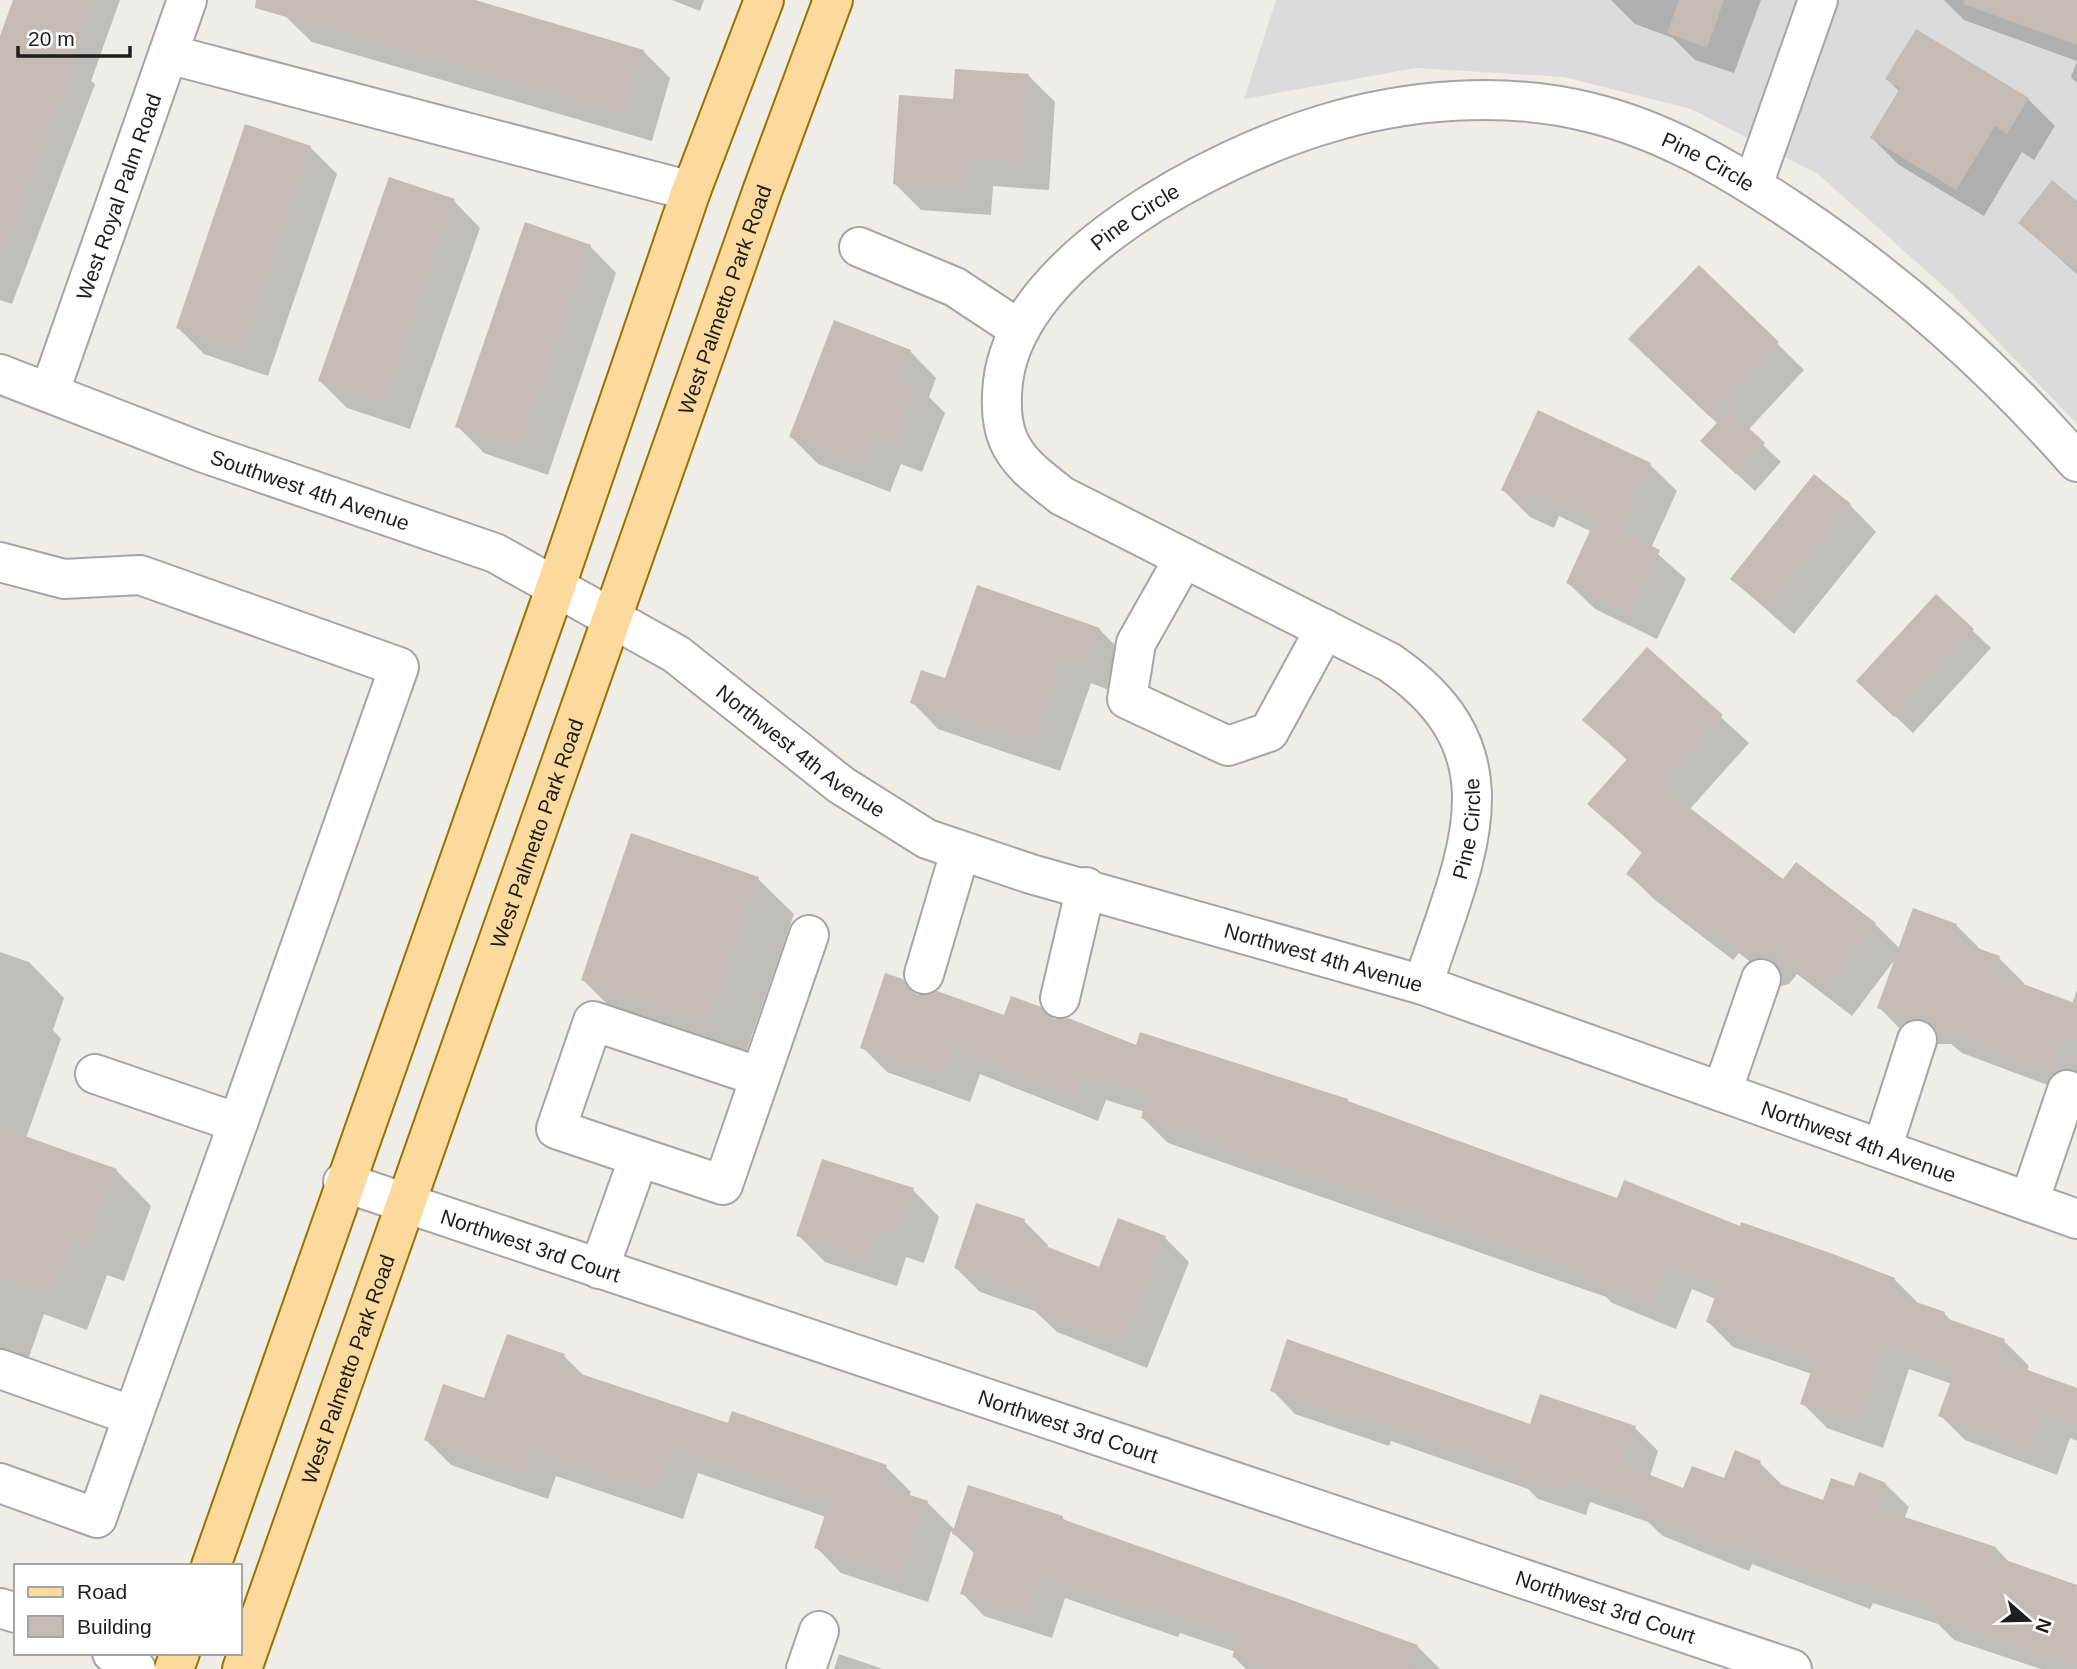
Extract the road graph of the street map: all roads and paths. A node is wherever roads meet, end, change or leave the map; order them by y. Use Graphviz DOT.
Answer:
graph roads {
  1 [pos="187,0"];
  2 [pos="764,0"];
  3 [pos="833,0"];
  4 [pos="1818,0"];
  5 [pos="168,54"];
  6 [pos="1753,185"];
  7 [pos="691,191"];
  8 [pos="859,247"];
  9 [pos="1020,330"];
  10 [pos="0,374"];
  11 [pos="50,391"];
  12 [pos="2077,462"];
  13 [pos="1184,558"];
  14 [pos="0,562"];
  15 [pos="556,586"];
  16 [pos="613,617"];
  17 [pos="1325,629"];
  18 [pos="960,852"];
  19 [pos="1086,887"];
  20 [pos="809,935"];
  21 [pos="925,974"];
  22 [pos="1761,979"];
  23 [pos="1423,985"];
  24 [pos="1060,998"];
  25 [pos="1917,1040"];
  26 [pos="95,1074"];
  27 [pos="760,1077"];
  28 [pos="2067,1090"];
  29 [pos="1722,1092"];
  30 [pos="238,1123"];
  31 [pos="1882,1149"];
  32 [pos="639,1157"];
  33 [pos="343,1182"];
  34 [pos="2029,1202"];
  35 [pos="405,1204"];
  36 [pos="2077,1219"];
  37 [pos="600,1269"];
  38 [pos="0,1369"];
  39 [pos="133,1416"];
  40 [pos="0,1483"];
  41 [pos="231,1510"];
  42 [pos="212,1564"];
  43 [pos="228,1564"];
  44 [pos="819,1631"];
  45 [pos="115,1655"];
  46 [pos="243,1664"];
  47 [pos="136,1669"];
  48 [pos="806,1669"];
  49 [pos="1792,1669"];
  1 -- 5 [label="street, West Royal Palm Road"];
  2 -- 7 [label="main road"];
  3 -- 16 [label="main road, West Palmetto Park Road"];
  4 -- 6 [label="street"];
  5 -- 7 [label="street"];
  5 -- 11 [label="street, West Royal Palm Road"];
  6 -- 9 [label="street, Pine Circle"];
  6 -- 12 [label="street, Pine Circle"];
  7 -- 15 [label="main road"];
  8 -- 9 [label="street"];
  9 -- 13 [label="street, Pine Circle"];
  10 -- 11 [label="street, Southwest 4th Avenue"];
  11 -- 15 [label="street, Southwest 4th Avenue"];
  13 -- 17 [label="street, Pine Circle"];
  13 -- 17 [label="street"];
  14 -- 30 [label="street"];
  15 -- 16 [label="street, Southwest 4th Avenue"];
  15 -- 33 [label="main road"];
  16 -- 18 [label="street, Northwest 4th Avenue"];
  16 -- 35 [label="main road, West Palmetto Park Road"];
  17 -- 23 [label="street, Pine Circle"];
  18 -- 19 [label="street, Northwest 4th Avenue"];
  18 -- 21 [label="street"];
  19 -- 23 [label="street, Northwest 4th Avenue"];
  19 -- 24 [label="street"];
  20 -- 27 [label="street"];
  22 -- 29 [label="street"];
  23 -- 29 [label="street, Northwest 4th Avenue"];
  25 -- 31 [label="street"];
  26 -- 30 [label="street"];
  27 -- 32 [label="street"];
  27 -- 32 [label="street"];
  28 -- 34 [label="street"];
  29 -- 31 [label="street, Northwest 4th Avenue"];
  30 -- 39 [label="street"];
  31 -- 34 [label="street, Northwest 4th Avenue"];
  32 -- 37 [label="street"];
  33 -- 35 [label="street, Northwest 3rd Court"];
  33 -- 41 [label="main road"];
  34 -- 36 [label="street, Northwest 4th Avenue"];
  35 -- 37 [label="street, Northwest 3rd Court"];
  35 -- 46 [label="main road, West Palmetto Park Road"];
  37 -- 49 [label="street, Northwest 3rd Court"];
  38 -- 39 [label="street"];
  39 -- 40 [label="street"];
  41 -- 42 [label="main road"];
  41 -- 43 [label="main road"];
  44 -- 48 [label="street"];
  45 -- 47 [label="street"];
}
